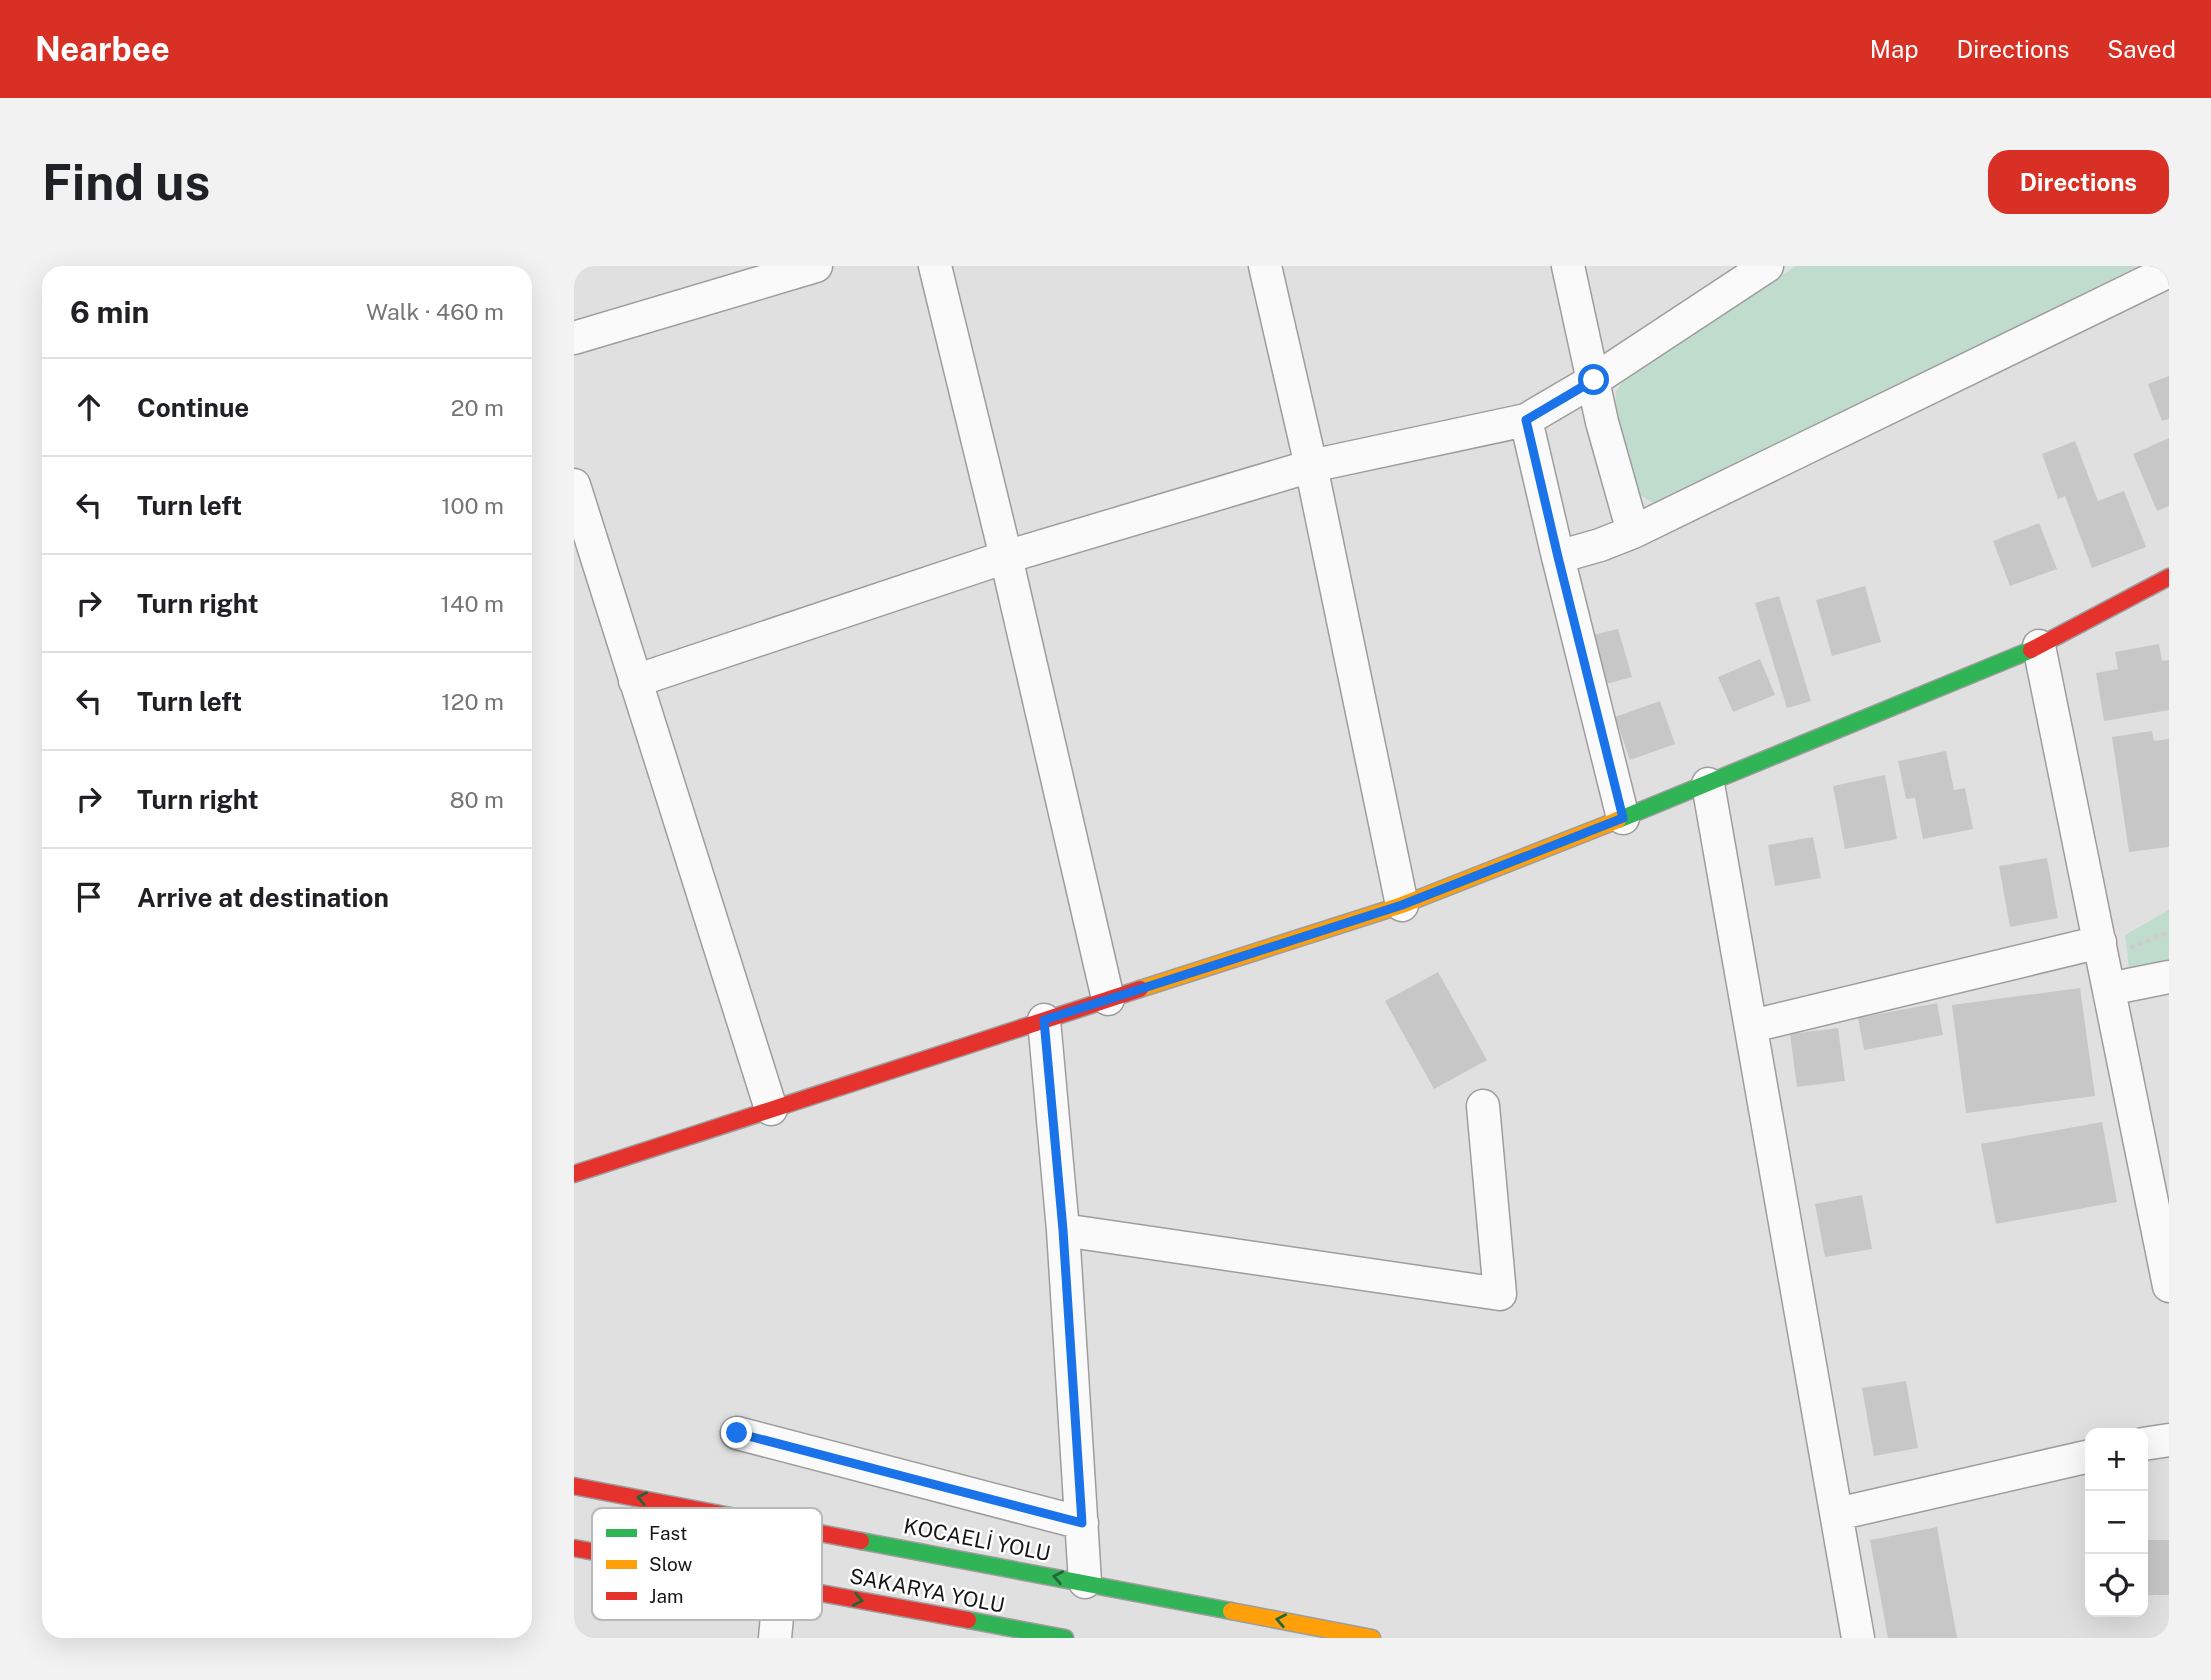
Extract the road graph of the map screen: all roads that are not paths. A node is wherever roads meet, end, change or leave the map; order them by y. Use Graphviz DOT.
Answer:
graph roads {
  1 [pos="816,266"];
  2 [pos="936,266"];
  3 [pos="1265,266"];
  4 [pos="1568,266"];
  5 [pos="1768,266"];
  6 [pos="2169,271"];
  7 [pos="574,338"];
  8 [pos="1594,380"];
  9 [pos="1526,420"];
  10 [pos="1311,466"];
  11 [pos="574,485"];
  12 [pos="1633,532"];
  13 [pos="1006,557"];
  14 [pos="1558,557"];
  15 [pos="2169,578"];
  16 [pos="2039,646"];
  17 [pos="635,681"];
  18 [pos="1708,784"];
  19 [pos="1623,818"];
  20 [pos="1402,905"];
  21 [pos="2102,950"];
  22 [pos="2169,977"];
  23 [pos="2109,989"];
  24 [pos="1108,999"];
  25 [pos="1044,1020"];
  26 [pos="1752,1026"];
  27 [pos="1483,1106"];
  28 [pos="771,1109"];
  29 [pos="574,1174"];
  30 [pos="1063,1230"];
  31 [pos="2169,1286"];
  32 [pos="737,1433"];
  33 [pos="2169,1440"];
  34 [pos="2148,1443"];
  35 [pos="2085,1457"];
  36 [pos="574,1486"];
  37 [pos="691,1508"];
  38 [pos="1838,1514"];
  39 [pos="1082,1523"];
  40 [pos="822,1532"];
  41 [pos="574,1548"];
  42 [pos="592,1551"];
  43 [pos="1086,1582"];
  44 [pos="822,1593"];
  45 [pos="777,1620"];
  46 [pos="775,1638"];
  47 [pos="1065,1638"];
  48 [pos="1373,1638"];
  49 [pos="1857,1638"];
  1 -- 7 [label="street"];
  2 -- 13 [label="street"];
  3 -- 10 [label="street"];
  4 -- 8 [label="street"];
  5 -- 8 [label="street"];
  6 -- 12 [label="street"];
  8 -- 9 [label="street"];
  8 -- 12 [label="street"];
  9 -- 10 [label="street"];
  9 -- 14 [label="street"];
  10 -- 13 [label="street"];
  10 -- 20 [label="street"];
  11 -- 17 [label="street"];
  12 -- 14 [label="street"];
  13 -- 17 [label="street"];
  13 -- 24 [label="street"];
  14 -- 19 [label="street"];
  15 -- 16 [label="main road"];
  16 -- 18 [label="main road"];
  16 -- 21 [label="street"];
  17 -- 28 [label="street"];
  18 -- 19 [label="main road"];
  18 -- 26 [label="street"];
  19 -- 20 [label="main road"];
  20 -- 24 [label="main road"];
  21 -- 23 [label="street"];
  21 -- 26 [label="street"];
  22 -- 23 [label="street"];
  23 -- 31 [label="street"];
  24 -- 25 [label="main road"];
  25 -- 28 [label="main road"];
  25 -- 30 [label="street"];
  26 -- 38 [label="street"];
  27 -- 30 [label="street"];
  28 -- 29 [label="main road"];
  30 -- 39 [label="street"];
  32 -- 39 [label="street"];
  33 -- 34 [label="street"];
  35 -- 38 [label="street"];
  37 -- 36 [label="main road, KOCAELİ YOLU, one-way"];
  38 -- 49 [label="street"];
  39 -- 43 [label="street"];
  43 -- 40 [label="main road, KOCAELİ YOLU, one-way"];
  41 -- 42 [label="main road, SAKARYA YOLU"];
  48 -- 43 [label="main road, KOCAELİ YOLU, one-way"];
  44 -- 47 [label="main road, SAKARYA YOLU, one-way"];
  45 -- 46 [label="street"];
}
